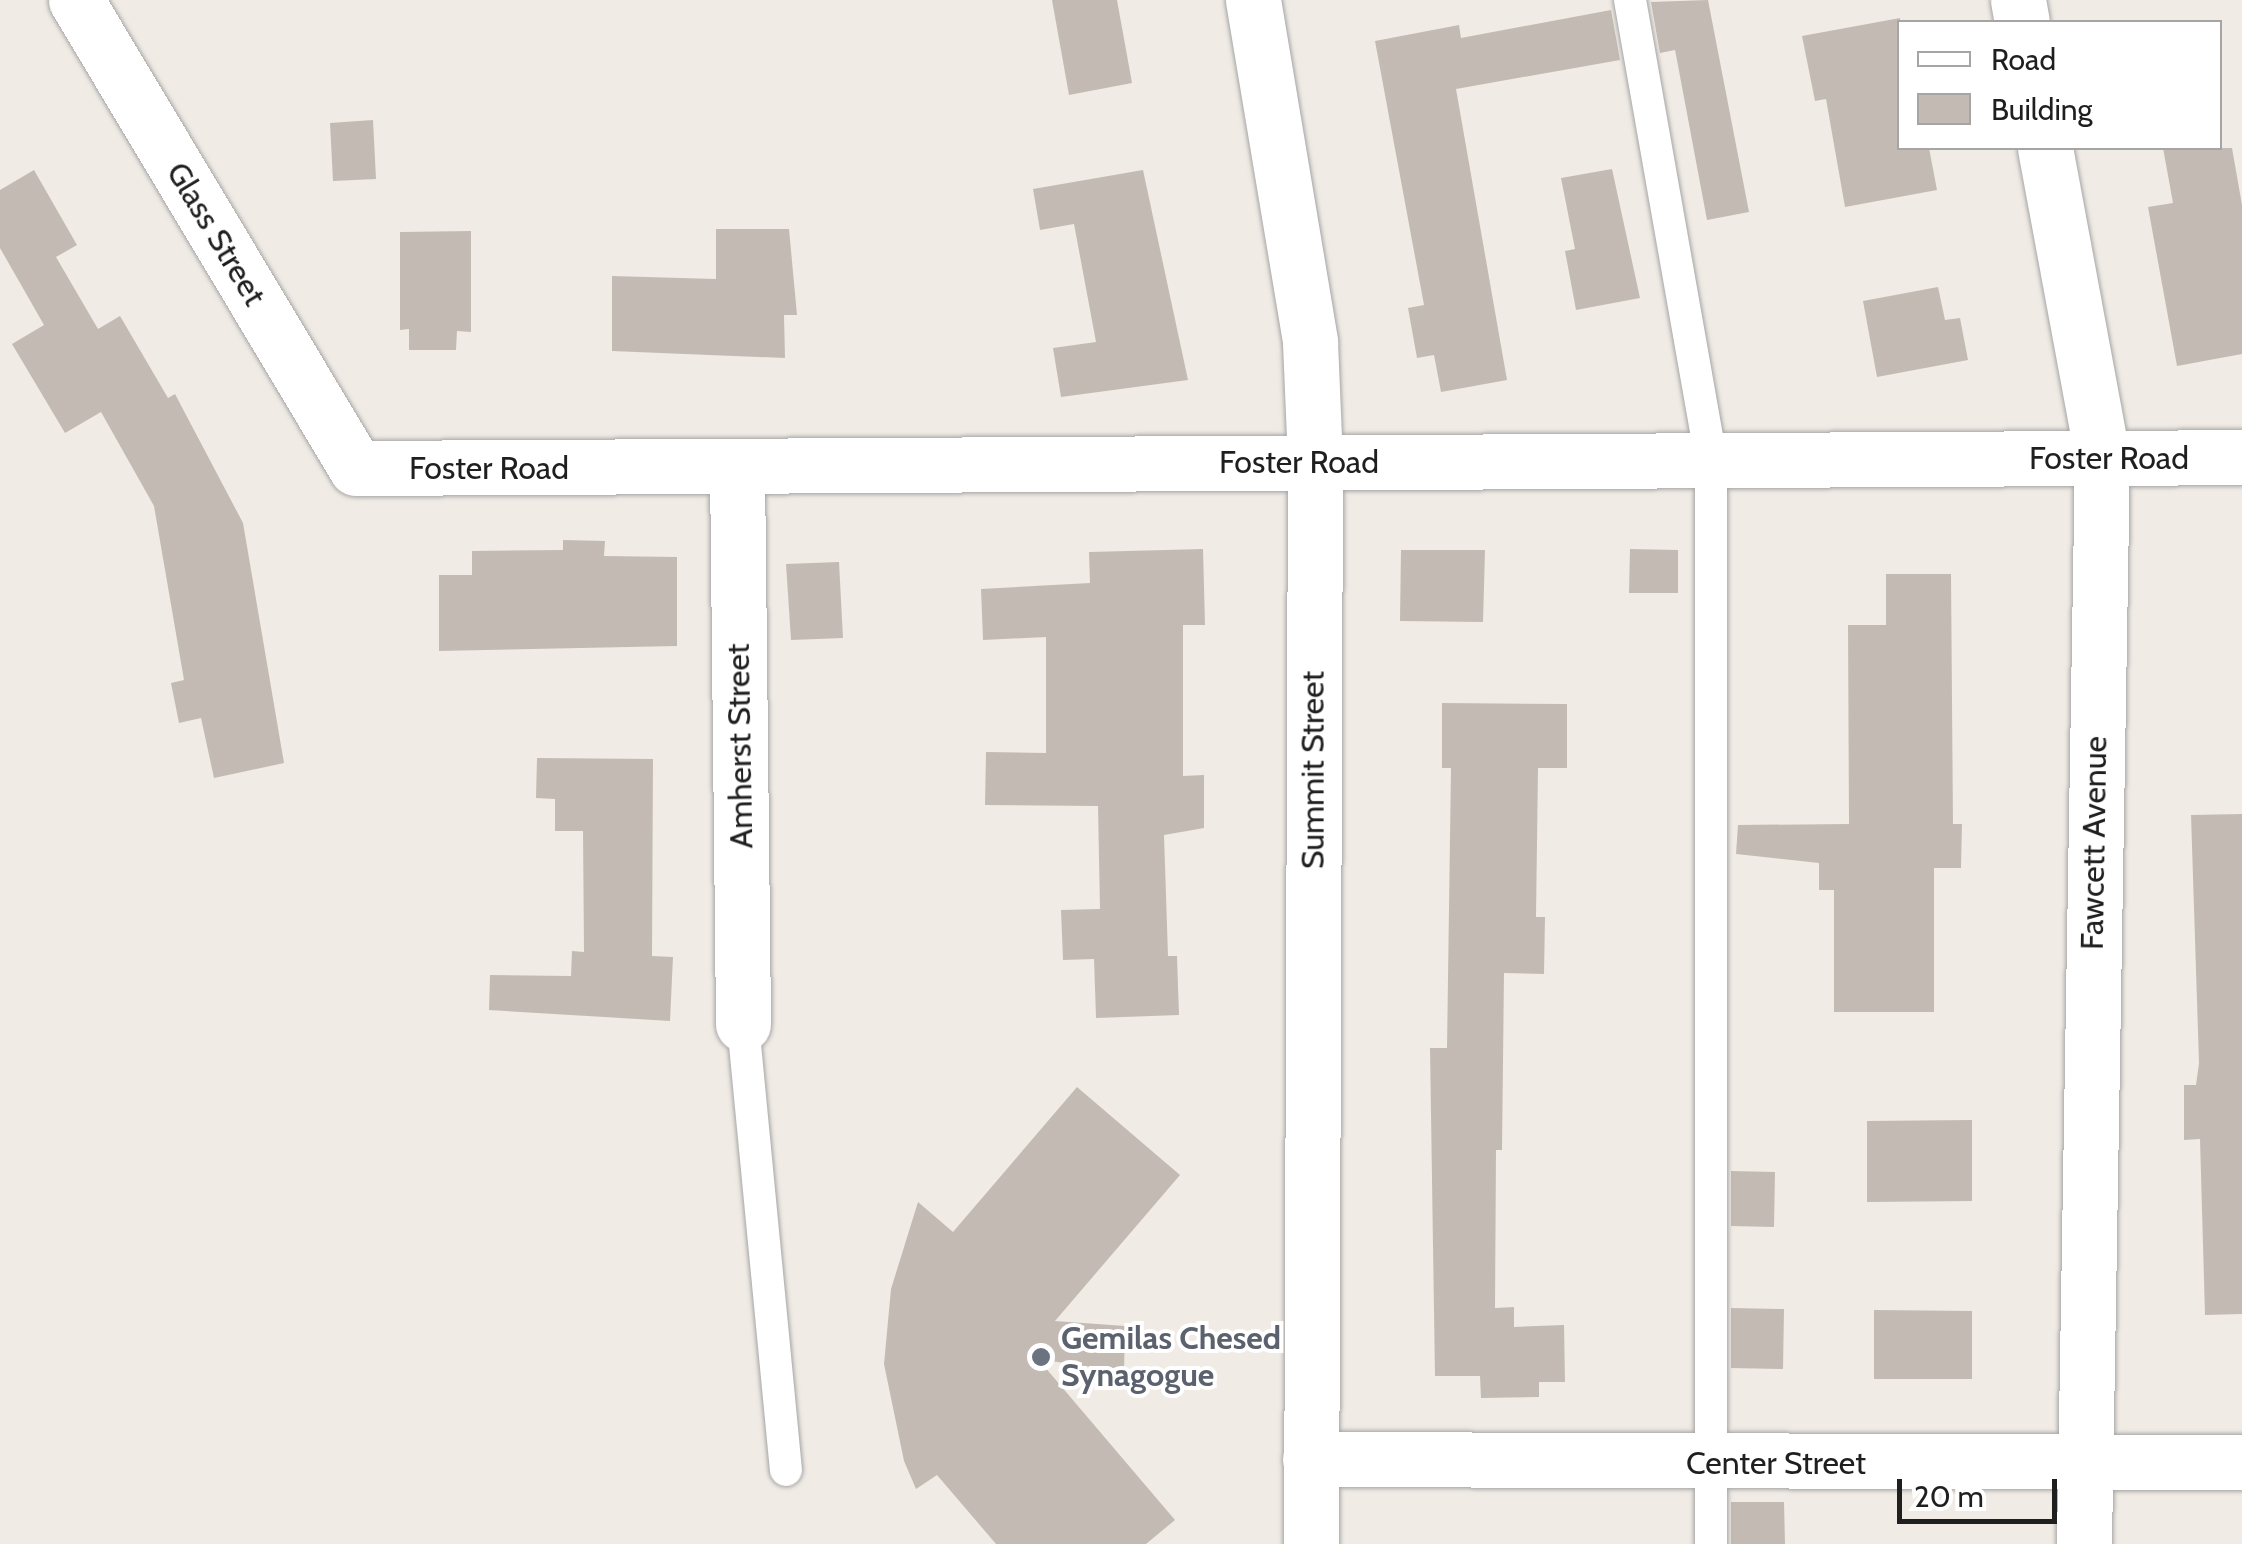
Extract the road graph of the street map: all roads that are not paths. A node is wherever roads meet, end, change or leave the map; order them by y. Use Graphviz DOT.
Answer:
graph roads {
  1 [pos="76,0"];
  2 [pos="1253,0"];
  3 [pos="1630,0"];
  4 [pos="2045,150"];
  5 [pos="2102,457"];
  6 [pos="2242,457"];
  7 [pos="1315,461"];
  8 [pos="1711,461"];
  9 [pos="737,467"];
  10 [pos="356,468"];
  11 [pos="743,1024"];
  12 [pos="1310,1460"];
  13 [pos="1711,1462"];
  14 [pos="2242,1462"];
  15 [pos="2082,1465"];
  16 [pos="786,1470"];
  17 [pos="1311,1544"];
  18 [pos="1711,1544"];
  19 [pos="2084,1544"];
  1 -- 10 [label="street, Glass Street"];
  2 -- 7 [label="street, Summit Street"];
  3 -- 8 [label="lane"];
  4 -- 5 [label="street, Fawcett Avenue"];
  5 -- 6 [label="street, Foster Road"];
  5 -- 8 [label="street, Foster Road"];
  5 -- 15 [label="street, Fawcett Avenue"];
  7 -- 8 [label="street, Foster Road"];
  7 -- 9 [label="street, Foster Road"];
  7 -- 12 [label="street, Summit Street"];
  8 -- 13 [label="lane"];
  9 -- 10 [label="street, Foster Road"];
  9 -- 11 [label="street, Amherst Street"];
  11 -- 16 [label="lane"];
  12 -- 13 [label="street, Center Street"];
  12 -- 17 [label="street, Summit Street"];
  13 -- 15 [label="street, Center Street"];
  13 -- 18 [label="lane"];
  14 -- 15 [label="street, Center Street"];
  15 -- 19 [label="street, Fawcett Avenue"];
}
